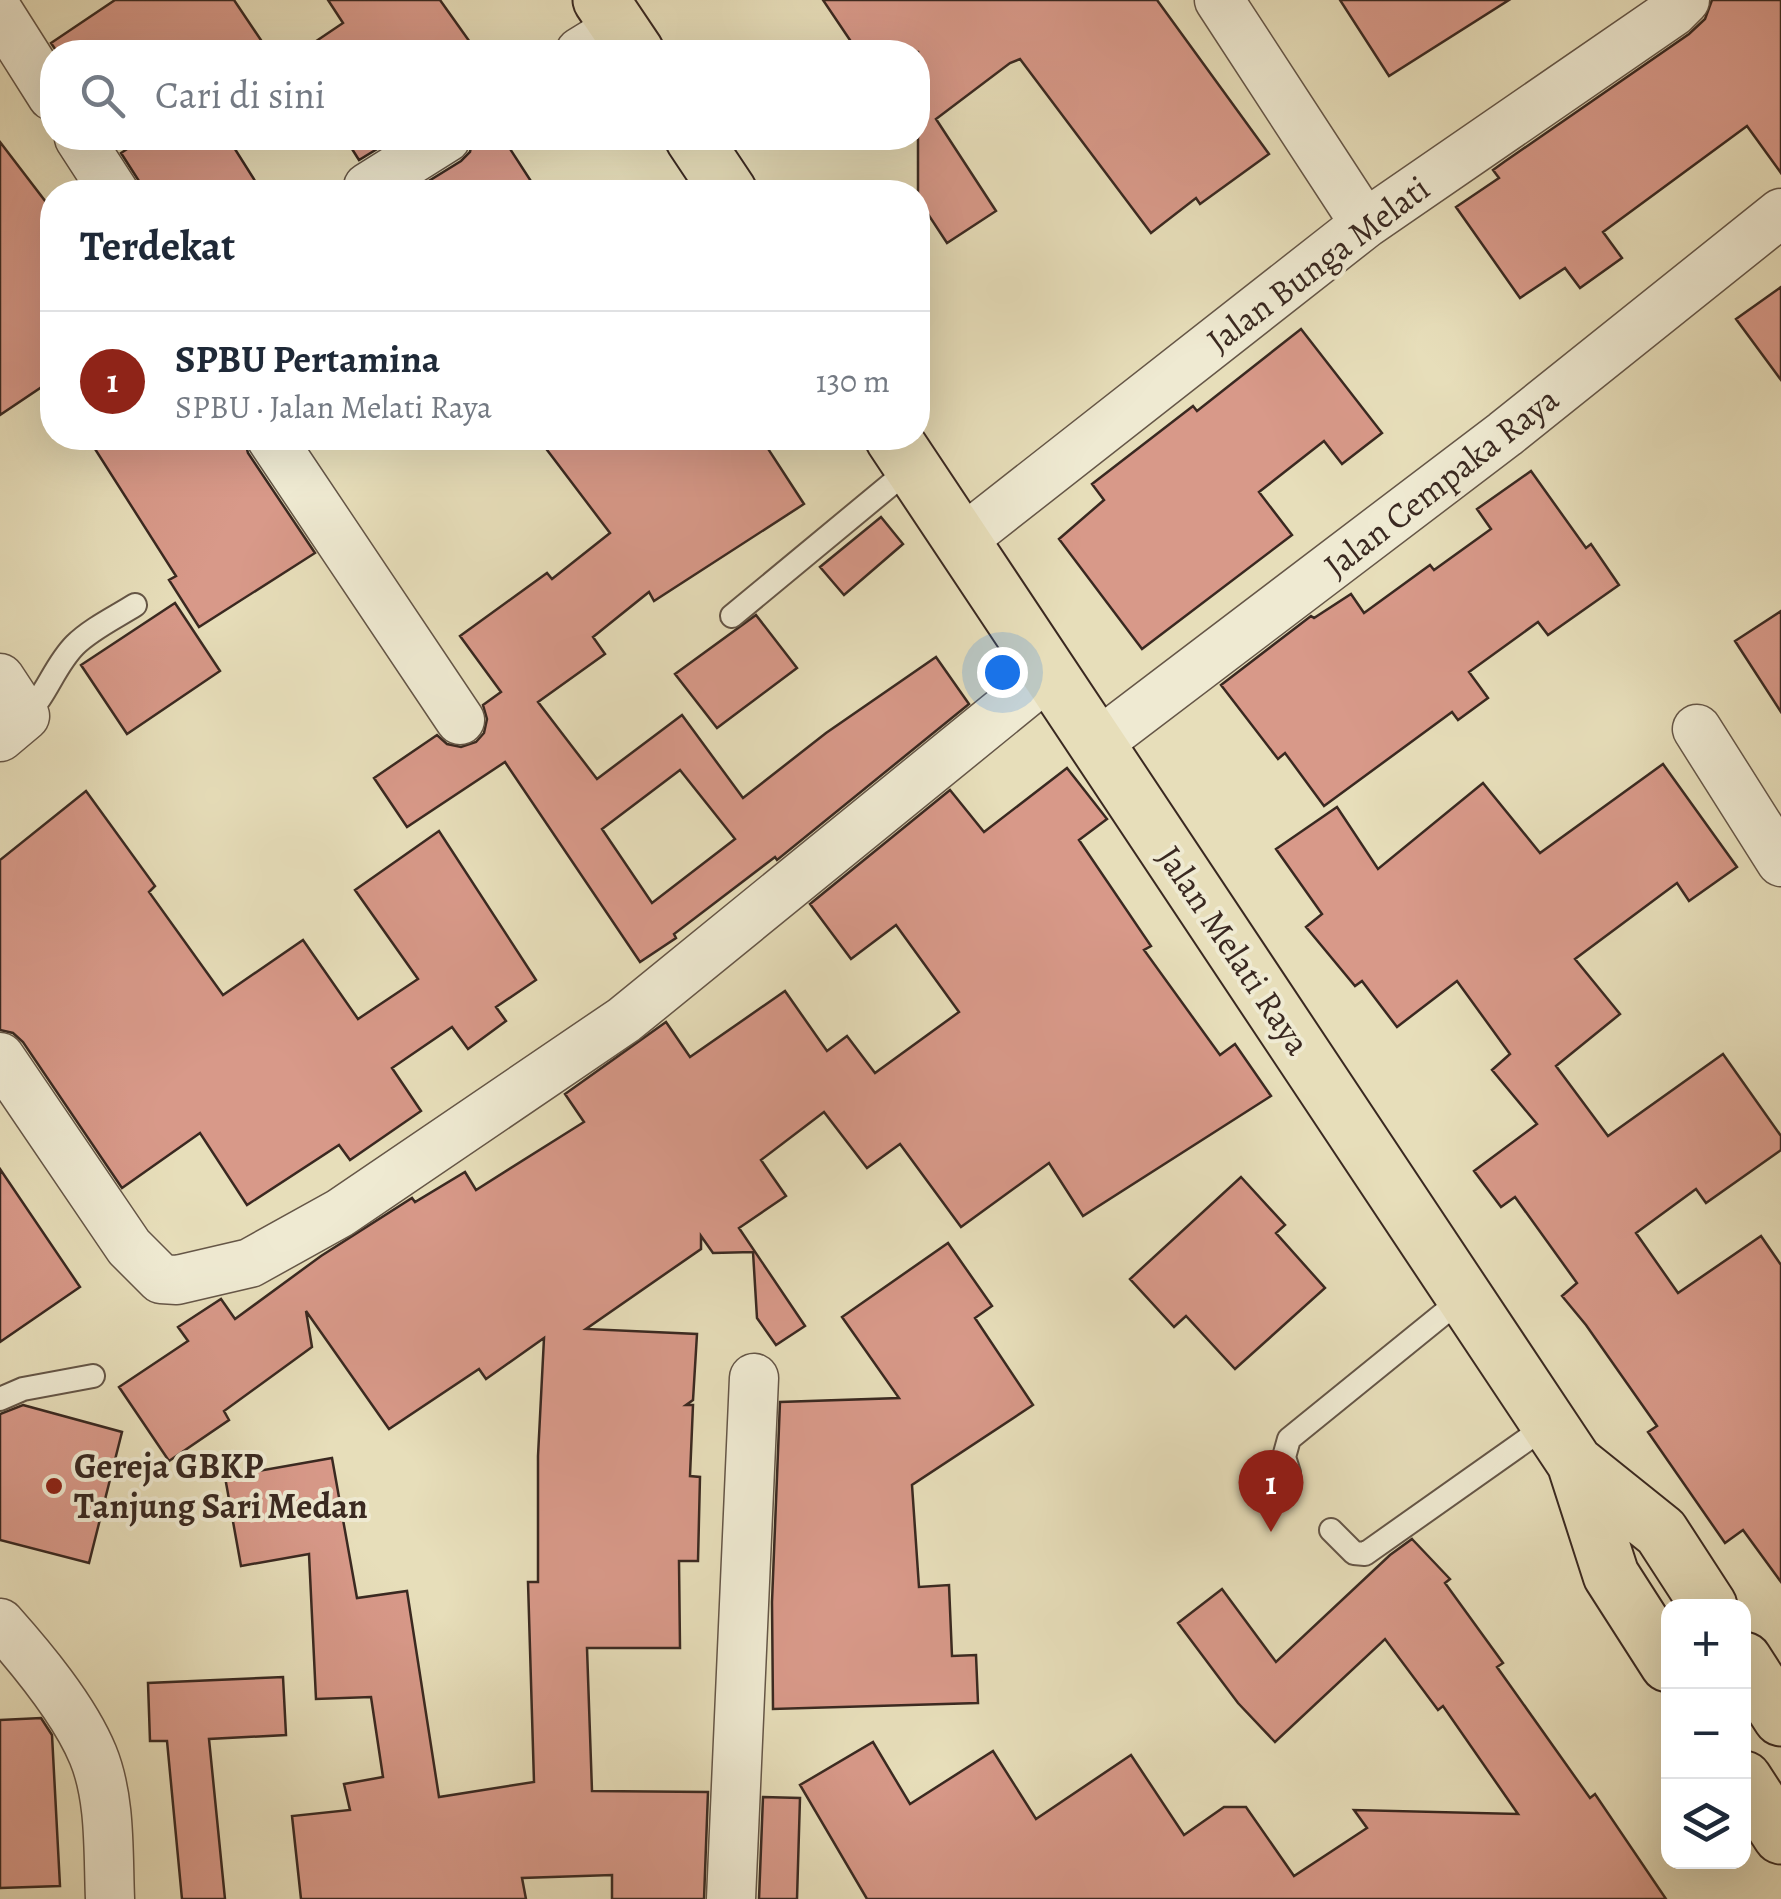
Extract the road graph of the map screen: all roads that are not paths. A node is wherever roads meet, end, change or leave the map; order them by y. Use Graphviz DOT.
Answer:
graph roads {
  1 [pos="1219,0"];
  2 [pos="1685,0"];
  3 [pos="0,14"];
  4 [pos="40,77"];
  5 [pos="87,150"];
  6 [pos="427,150"];
  7 [pos="701,150"];
  8 [pos="106,180"];
  9 [pos="379,180"];
  10 [pos="722,180"];
  11 [pos="1781,213"];
  12 [pos="1365,224"];
  13 [pos="279,450"];
  14 [pos="902,452"];
  15 [pos="961,541"];
  16 [pos="135,605"];
  17 [pos="732,616"];
  18 [pos="1049,674"];
  19 [pos="8,711"];
  20 [pos="460,720"];
  21 [pos="1698,729"];
  22 [pos="1097,744"];
  23 [pos="1781,862"];
  24 [pos="0,1058"];
  25 [pos="1464,1296"];
  26 [pos="93,1376"];
  27 [pos="754,1378"];
  28 [pos="0,1399"];
  29 [pos="1562,1444"];
  30 [pos="1289,1473"];
  31 [pos="1331,1530"];
  32 [pos="1704,1599"];
  33 [pos="0,1623"];
  34 [pos="1661,1653"];
  35 [pos="1751,1671"];
  36 [pos="1781,1718"];
  37 [pos="1751,1790"];
  38 [pos="1781,1836"];
  39 [pos="110,1899"];
  40 [pos="731,1899"];
  1 -- 12 [label="street"];
  2 -- 12 [label="street, Jalan Bunga Melati"];
  3 -- 4 [label="street"];
  5 -- 8 [label="street"];
  6 -- 9 [label="street"];
  7 -- 10 [label="main road"];
  11 -- 22 [label="street, Jalan Cempaka Raya"];
  12 -- 15 [label="street, Jalan Bunga Melati"];
  13 -- 20 [label="street"];
  14 -- 15 [label="main road, Jalan Melati Raya"];
  14 -- 17 [label="lane"];
  15 -- 18 [label="main road, Jalan Melati Raya"];
  16 -- 19 [label="lane"];
  18 -- 22 [label="main road, Jalan Melati Raya"];
  18 -- 24 [label="street"];
  21 -- 23 [label="street"];
  22 -- 25 [label="main road, Jalan Melati Raya"];
  25 -- 29 [label="main road, Jalan Melati Raya"];
  25 -- 30 [label="lane"];
  26 -- 28 [label="lane"];
  27 -- 40 [label="street"];
  29 -- 31 [label="lane"];
  29 -- 32 [label="main road, Jalan Melati Raya"];
  29 -- 34 [label="main road, Jalan Melati Raya"];
  33 -- 39 [label="street"];
  35 -- 36 [label="main road"];
  37 -- 38 [label="main road"];
}
